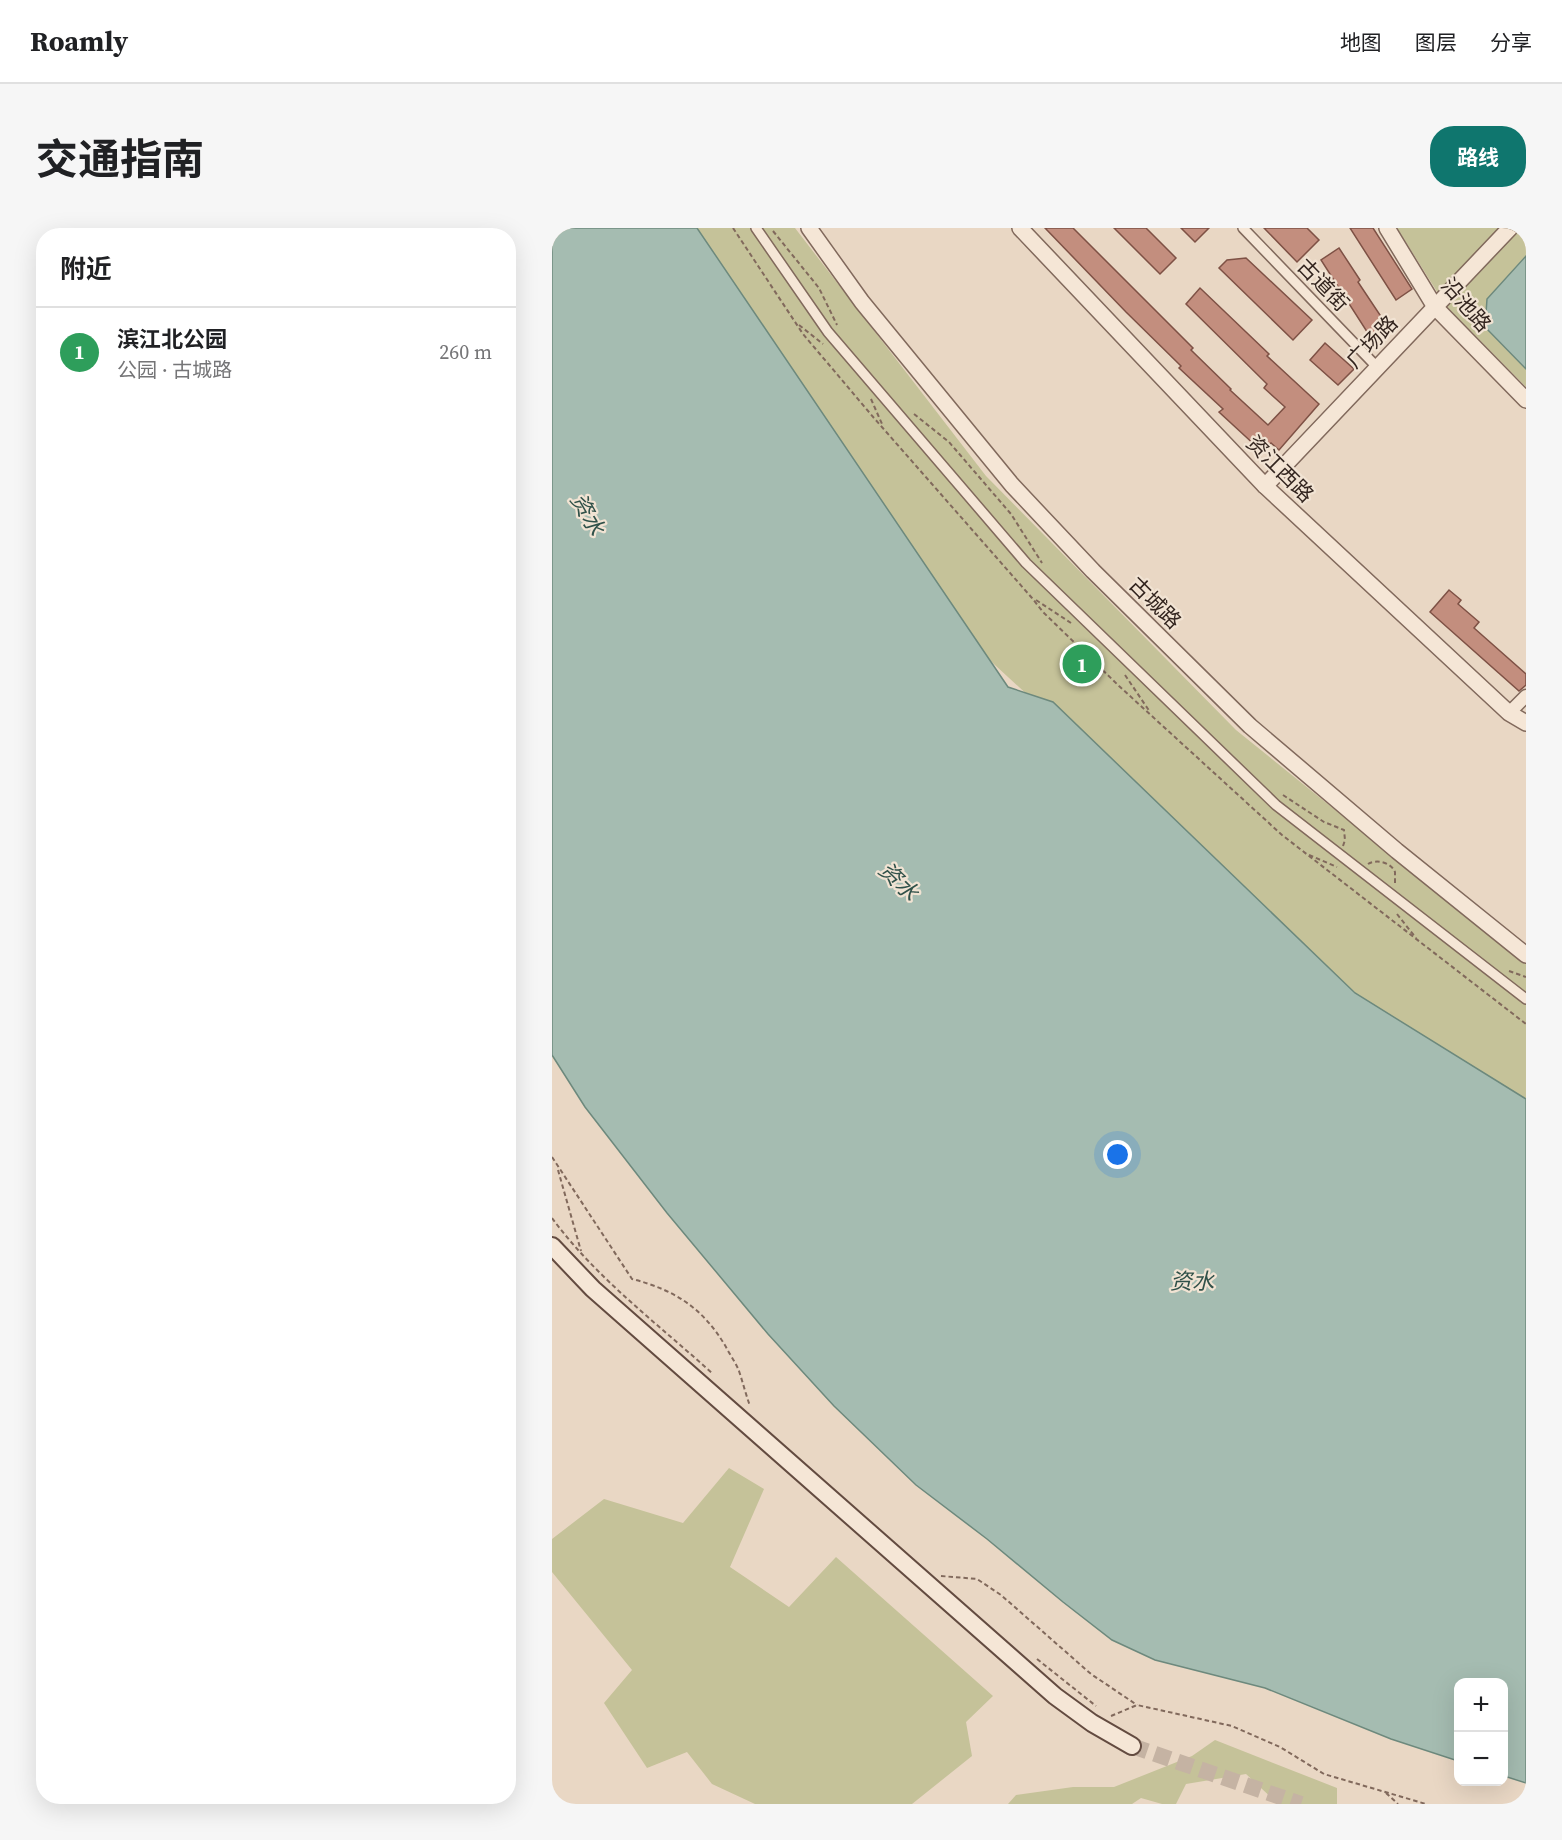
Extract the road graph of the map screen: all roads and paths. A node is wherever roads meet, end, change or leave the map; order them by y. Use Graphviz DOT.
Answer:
graph roads {
  1 [pos="756,228"];
  2 [pos="768,228"];
  3 [pos="810,228"];
  4 [pos="1020,228"];
  5 [pos="1243,228"];
  6 [pos="1387,228"];
  7 [pos="1510,228"];
  8 [pos="1435,307"];
  9 [pos="838,326"];
  10 [pos="1377,366"];
  11 [pos="870,397"];
  12 [pos="1526,400"];
  13 [pos="913,413"];
  14 [pos="883,427"];
  15 [pos="1265,486"];
  16 [pos="1046,568"];
  17 [pos="1032,598"];
  18 [pos="1071,623"];
  19 [pos="1122,670"];
  20 [pos="1526,696"];
  21 [pos="1509,713"];
  22 [pos="1154,717"];
  23 [pos="1526,723"];
  24 [pos="1279,793"];
  25 [pos="1304,852"];
  26 [pos="1348,867"];
  27 [pos="1395,888"];
  28 [pos="1391,907"];
  29 [pos="1419,942"];
  30 [pos="1526,955"];
  31 [pos="1503,969"];
  32 [pos="1526,977"];
  33 [pos="1526,999"];
  34 [pos="552,1157"];
  35 [pos="552,1161"];
  36 [pos="557,1165"];
  37 [pos="552,1218"];
  38 [pos="552,1246"];
  39 [pos="582,1254"];
  40 [pos="716,1376"];
  41 [pos="741,1399"];
  42 [pos="948,1583"];
  43 [pos="1037,1659"];
  44 [pos="1137,1705"];
  45 [pos="1101,1710"];
  46 [pos="1118,1721"];
  47 [pos="1132,1746"];
  48 [pos="1384,1791"];
  49 [pos="1398,1804"];
  50 [pos="1426,1804"];
  1 -- 26 [label="street"];
  2 -- 9 [label="path"];
  3 -- 30 [label="street, 古城路"];
  4 -- 15 [label="street, 资江西路"];
  5 -- 10 [label="street, 古道街"];
  6 -- 8 [label="street, 沿池路"];
  7 -- 8 [label="street, 广场路"];
  8 -- 10 [label="street, 广场路"];
  8 -- 12 [label="street, 沿池路"];
  10 -- 15 [label="street, 广场路"];
  11 -- 14 [label="path"];
  13 -- 16 [label="path"];
  15 -- 21 [label="street, 资江西路"];
  17 -- 18 [label="path"];
  19 -- 22 [label="path"];
  20 -- 21 [label="street"];
  21 -- 23 [label="street, 资江西路"];
  24 -- 26 [label="path"];
  25 -- 26 [label="path"];
  26 -- 27 [label="path"];
  26 -- 33 [label="street"];
  28 -- 29 [label="path"];
  31 -- 32 [label="path"];
  34 -- 36 [label="path"];
  35 -- 36 [label="path"];
  36 -- 39 [label="path"];
  36 -- 41 [label="path"];
  37 -- 39 [label="path"];
  38 -- 47 [label="main road"];
  39 -- 40 [label="path"];
  42 -- 44 [label="path"];
  43 -- 45 [label="path"];
  44 -- 46 [label="path"];
  44 -- 48 [label="path"];
  48 -- 49 [label="path"];
  48 -- 50 [label="path"];
}
